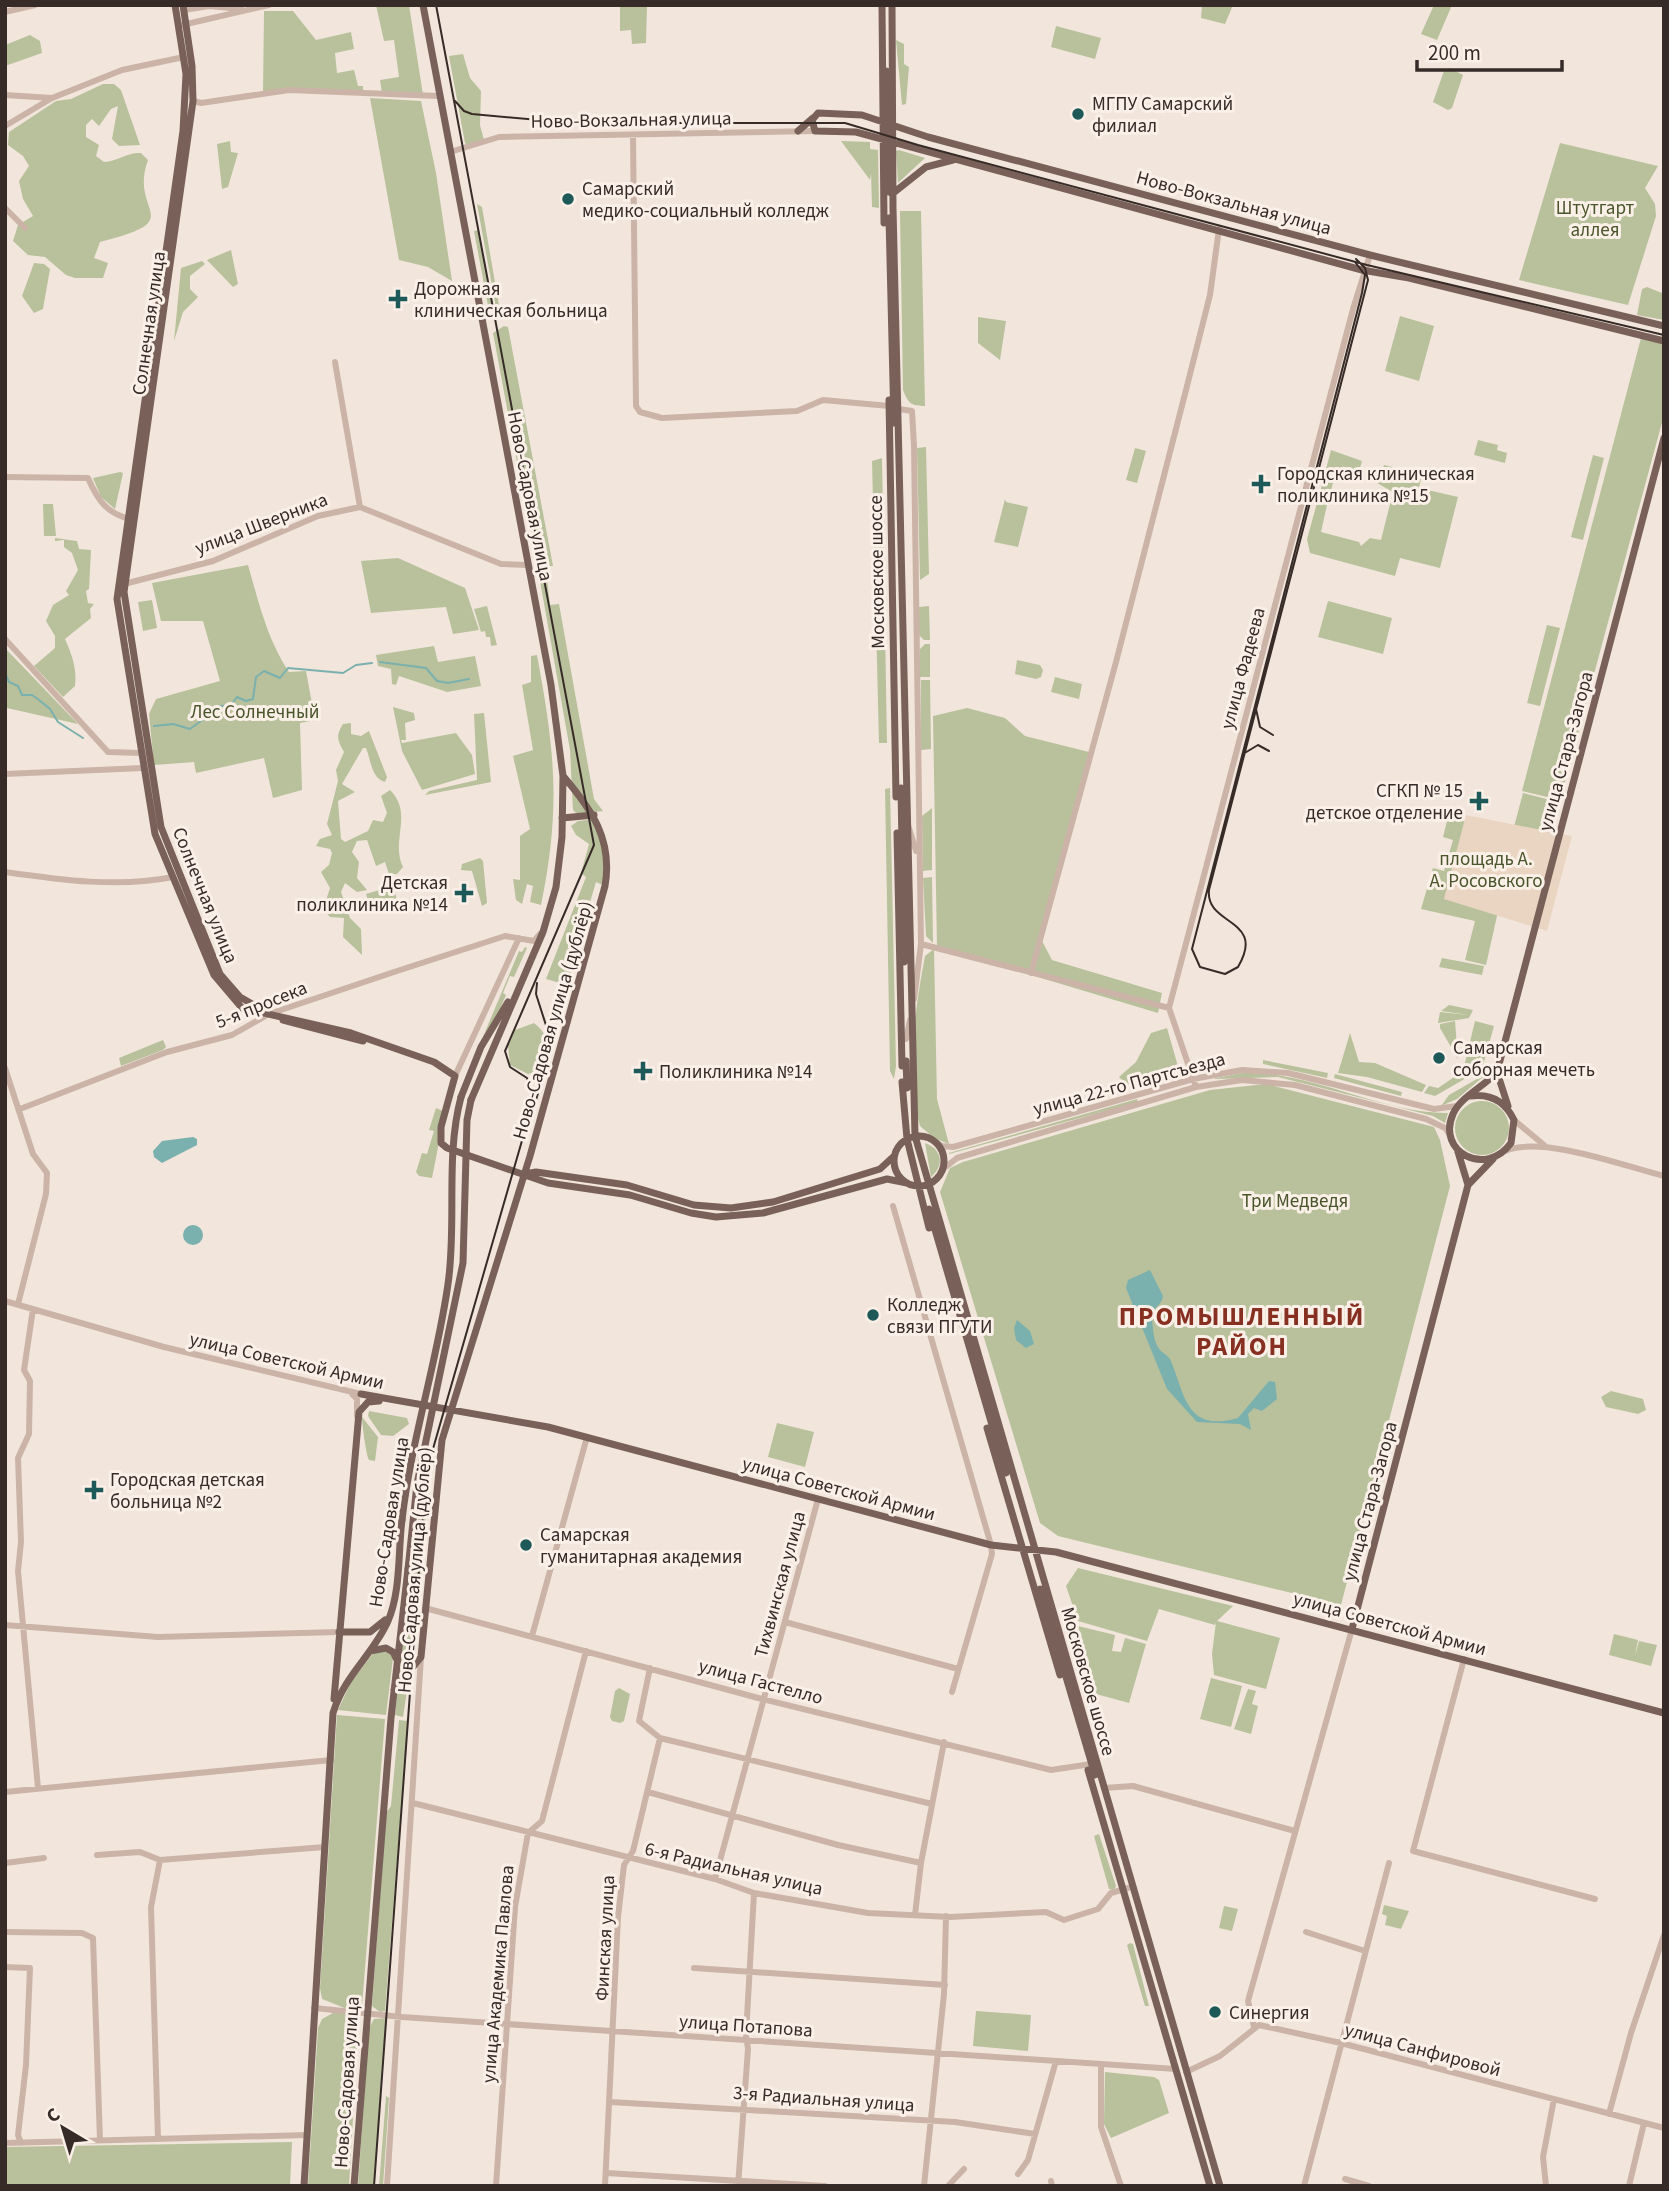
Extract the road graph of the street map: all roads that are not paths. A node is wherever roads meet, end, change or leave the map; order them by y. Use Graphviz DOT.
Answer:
graph roads {
  1 [pos="35,5"];
  2 [pos="175,5"];
  3 [pos="269,5"];
  4 [pos="423,5"];
  5 [pos="882,5"];
  6 [pos="890,5"];
  7 [pos="22,7"];
  8 [pos="184,8"];
  9 [pos="246,9"];
  10 [pos="5,12"];
  11 [pos="183,25"];
  12 [pos="184,57"];
  13 [pos="5,94"];
  14 [pos="439,96"];
  15 [pos="52,98"];
  16 [pos="193,101"];
  17 [pos="813,118"];
  18 [pos="887,124"];
  19 [pos="5,126"];
  20 [pos="799,131"];
  21 [pos="815,131"];
  22 [pos="633,136"];
  23 [pos="887,141"];
  24 [pos="450,152"];
  25 [pos="958,160"];
  26 [pos="891,196"];
  27 [pos="5,208"];
  28 [pos="25,228"];
  29 [pos="1219,229"];
  30 [pos="1370,255"];
  31 [pos="1364,270"];
  32 [pos="1664,326"];
  33 [pos="1664,341"];
  34 [pos="335,362"];
  35 [pos="894,408"];
  36 [pos="1664,438"];
  37 [pos="5,477"];
  38 [pos="360,507"];
  39 [pos="131,519"];
  40 [pos="527,565"];
  41 [pos="124,584"];
  42 [pos="5,639"];
  43 [pos="141,753"];
  44 [pos="143,768"];
  45 [pos="5,775"];
  46 [pos="563,776"];
  47 [pos="901,804"];
  48 [pos="594,815"];
  49 [pos="562,818"];
  50 [pos="906,821"];
  51 [pos="919,859"];
  52 [pos="5,872"];
  53 [pos="173,877"];
  54 [pos="543,932"];
  55 [pos="519,938"];
  56 [pos="921,944"];
  57 [pos="1031,973"];
  58 [pos="516,990"];
  59 [pos="1169,1008"];
  60 [pos="269,1014"];
  61 [pos="910,1021"];
  62 [pos="906,1039"];
  63 [pos="5,1068"];
  64 [pos="1497,1072"];
  65 [pos="454,1076"];
  66 [pos="1193,1079"];
  67 [pos="1196,1087"];
  68 [pos="1154,1090"];
  69 [pos="1139,1094"];
  70 [pos="1471,1096"];
  71 [pos="1157,1099"];
  72 [pos="1141,1104"];
  73 [pos="1457,1107"];
  74 [pos="20,1109"];
  75 [pos="1509,1110"];
  76 [pos="1514,1120"];
  77 [pos="1451,1136"];
  78 [pos="911,1137"];
  79 [pos="934,1140"];
  80 [pos="1544,1145"];
  81 [pos="1458,1150"];
  82 [pos="1505,1151"];
  83 [pos="893,1157"];
  84 [pos="1494,1158"];
  85 [pos="942,1170"];
  86 [pos="525,1174"];
  87 [pos="1664,1176"];
  88 [pos="907,1183"];
  89 [pos="1468,1185"];
  90 [pos="922,1186"];
  91 [pos="893,1206"];
  92 [pos="5,1301"];
  93 [pos="18,1304"];
  94 [pos="33,1309"];
  95 [pos="347,1391"];
  96 [pos="361,1394"];
  97 [pos="394,1401"];
  98 [pos="451,1410"];
  99 [pos="356,1437"];
  100 [pos="587,1437"];
  101 [pos="818,1499"];
  102 [pos="991,1545"];
  103 [pos="1028,1548"];
  104 [pos="425,1608"];
  105 [pos="392,1611"];
  106 [pos="785,1622"];
  107 [pos="5,1625"];
  108 [pos="21,1626"];
  109 [pos="1352,1629"];
  110 [pos="339,1632"];
  111 [pos="532,1636"];
  112 [pos="368,1651"];
  113 [pos="586,1651"];
  114 [pos="421,1657"];
  115 [pos="1464,1659"];
  116 [pos="397,1660"];
  117 [pos="650,1668"];
  118 [pos="958,1669"];
  119 [pos="394,1690"];
  120 [pos="952,1692"];
  121 [pos="762,1699"];
  122 [pos="333,1713"];
  123 [pos="1664,1713"];
  124 [pos="660,1738"];
  125 [pos="944,1742"];
  126 [pos="331,1760"];
  127 [pos="747,1761"];
  128 [pos="1089,1764"];
  129 [pos="38,1788"];
  130 [pos="1104,1788"];
  131 [pos="5,1792"];
  132 [pos="648,1792"];
  133 [pos="413,1803"];
  134 [pos="932,1804"];
  135 [pos="732,1816"];
  136 [pos="1295,1831"];
  137 [pos="528,1833"];
  138 [pos="325,1847"];
  139 [pos="97,1856"];
  140 [pos="44,1858"];
  141 [pos="626,1859"];
  142 [pos="160,1860"];
  143 [pos="921,1863"];
  144 [pos="1389,1863"];
  145 [pos="5,1864"];
  146 [pos="715,1880"];
  147 [pos="1125,1889"];
  148 [pos="754,1893"];
  149 [pos="1595,1899"];
  150 [pos="915,1915"];
  151 [pos="946,1916"];
  152 [pos="5,1932"];
  153 [pos="1306,1932"];
  154 [pos="1664,1935"];
  155 [pos="1365,1951"];
  156 [pos="5,1967"];
  157 [pos="694,1968"];
  158 [pos="749,1972"];
  159 [pos="945,1985"];
  160 [pos="314,2008"];
  161 [pos="366,2014"];
  162 [pos="398,2017"];
  163 [pos="507,2024"];
  164 [pos="1254,2026"];
  165 [pos="615,2032"];
  166 [pos="747,2040"];
  167 [pos="1341,2043"];
  168 [pos="937,2053"];
  169 [pos="1056,2061"];
  170 [pos="1101,2064"];
  171 [pos="1181,2070"];
  172 [pos="1554,2099"];
  173 [pos="610,2102"];
  174 [pos="744,2109"];
  175 [pos="1609,2114"];
  176 [pos="931,2122"];
  177 [pos="1644,2123"];
  178 [pos="1664,2128"];
  179 [pos="1035,2134"];
  180 [pos="307,2135"];
  181 [pos="158,2139"];
  182 [pos="100,2140"];
  183 [pos="5,2143"];
  184 [pos="21,2143"];
  185 [pos="964,2169"];
  186 [pos="606,2173"];
  187 [pos="1018,2174"];
  188 [pos="1345,2179"];
  189 [pos="738,2183"];
  190 [pos="304,2186"];
  191 [pos="354,2186"];
  192 [pos="387,2186"];
  193 [pos="496,2186"];
  194 [pos="605,2186"];
  195 [pos="825,2186"];
  196 [pos="924,2186"];
  197 [pos="948,2186"];
  198 [pos="1121,2186"];
  199 [pos="1215,2186"];
  200 [pos="1304,2186"];
  201 [pos="1369,2186"];
  202 [pos="1546,2186"];
  203 [pos="1629,2186"];
  1 -- 7 [label="street"];
  2 -- 11 [label="main road, Солнечная улица"];
  3 -- 9 [label="street"];
  4 -- 14 [label="main road, Ново-Садовая улица"];
  5 -- 18 [label="main road, Московское шоссе"];
  6 -- 18 [label="main road, Московское шоссе"];
  7 -- 10 [label="street"];
  8 -- 9 [label="street"];
  8 -- 11 [label="main road, Солнечная улица"];
  9 -- 11 [label="street"];
  11 -- 12 [label="main road, Солнечная улица"];
  11 -- 16 [label="main road, Солнечная улица"];
  12 -- 15 [label="street"];
  12 -- 39 [label="main road, Солнечная улица"];
  13 -- 15 [label="street"];
  14 -- 16 [label="street"];
  14 -- 24 [label="main road, Ново-Садовая улица"];
  15 -- 19 [label="street"];
  16 -- 39 [label="main road, Солнечная улица"];
  17 -- 18 [label="main road, Ново-Вокзальная улица"];
  17 -- 20 [label="main road"];
  17 -- 21 [label="main road"];
  18 -- 23 [label="main road, Московское шоссе"];
  18 -- 30 [label="main road, Ново-Вокзальная улица"];
  20 -- 21 [label="street, Ново-Вокзальная улица"];
  20 -- 22 [label="street, Ново-Вокзальная улица"];
  21 -- 23 [label="main road, Ново-Вокзальная улица"];
  22 -- 24 [label="street, Ново-Вокзальная улица"];
  22 -- 35 [label="street"];
  23 -- 25 [label="main road, Ново-Вокзальная улица"];
  23 -- 26 [label="main road, Московское шоссе"];
  23 -- 35 [label="main road, Московское шоссе"];
  24 -- 40 [label="main road, Ново-Садовая улица"];
  25 -- 26 [label="main road"];
  25 -- 29 [label="main road, Ново-Вокзальная улица"];
  26 -- 35 [label="main road, Московское шоссе"];
  27 -- 28 [label="street"];
  29 -- 31 [label="main road, Ново-Вокзальная улица"];
  29 -- 57 [label="street"];
  30 -- 31 [label="street, улица Фадеева"];
  30 -- 32 [label="main road, Ново-Вокзальная улица"];
  31 -- 33 [label="main road, Ново-Вокзальная улица"];
  31 -- 59 [label="street, улица Фадеева"];
  34 -- 38 [label="street"];
  35 -- 47 [label="main road, Московское шоссе"];
  35 -- 50 [label="main road, Московское шоссе"];
  35 -- 51 [label="street"];
  35 -- 78 [label="main road, Московское шоссе"];
  36 -- 64 [label="main road, улица Стара-Загора"];
  37 -- 39 [label="street"];
  38 -- 40 [label="street"];
  38 -- 41 [label="street, улица Шверника"];
  39 -- 41 [label="main road, Солнечная улица"];
  39 -- 43 [label="main road, Солнечная улица"];
  40 -- 46 [label="main road, Ново-Садовая улица"];
  41 -- 60 [label="main road, Солнечная улица"];
  42 -- 43 [label="street"];
  43 -- 44 [label="main road, Солнечная улица"];
  44 -- 45 [label="street"];
  44 -- 53 [label="main road, Солнечная улица"];
  46 -- 48 [label="main road, Ново-Садовая улица (дублёр)"];
  46 -- 49 [label="main road, Ново-Садовая улица"];
  47 -- 50 [label="street"];
  47 -- 62 [label="main road, Московское шоссе"];
  48 -- 49 [label="main road"];
  48 -- 86 [label="main road, Ново-Садовая улица (дублёр)"];
  49 -- 54 [label="main road, Ново-Садовая улица"];
  50 -- 51 [label="street"];
  50 -- 61 [label="main road, Московское шоссе"];
  51 -- 56 [label="street"];
  52 -- 53 [label="street"];
  53 -- 60 [label="main road, Солнечная улица"];
  54 -- 55 [label="street, 5-я просека"];
  54 -- 58 [label="main road, Ново-Садовая улица"];
  55 -- 60 [label="street, 5-я просека"];
  55 -- 65 [label="street"];
  56 -- 57 [label="street"];
  56 -- 61 [label="street"];
  57 -- 59 [label="street"];
  58 -- 105 [label="main road, Ново-Садовая улица, bridge"];
  58 -- 116 [label="main road, Ново-Садовая улица, bridge"];
  59 -- 66 [label="street"];
  60 -- 65 [label="main road"];
  60 -- 74 [label="street, 5-я просека"];
  61 -- 62 [label="street"];
  61 -- 78 [label="main road, Московское шоссе"];
  62 -- 78 [label="main road, Московское шоссе"];
  63 -- 74 [label="street"];
  64 -- 70 [label="main road"];
  64 -- 75 [label="main road"];
  65 -- 86 [label="main road"];
  66 -- 67 [label="street"];
  66 -- 68 [label="street, улица 22-го Партсъезда"];
  66 -- 73 [label="street, улица 22-го Партсъезда"];
  67 -- 71 [label="street, улица 22-го Партсъезда"];
  67 -- 77 [label="street, улица 22-го Партсъезда"];
  68 -- 69 [label="street, улица 22-го Партсъезда"];
  68 -- 71 [label="street"];
  69 -- 72 [label="street"];
  69 -- 79 [label="street, улица 22-го Партсъезда"];
  70 -- 73 [label="main road"];
  70 -- 75 [label="main road"];
  71 -- 72 [label="street, улица 22-го Партсъезда"];
  72 -- 85 [label="street, улица 22-го Партсъезда"];
  73 -- 77 [label="main road"];
  74 -- 93 [label="street"];
  75 -- 76 [label="main road"];
  76 -- 80 [label="street"];
  76 -- 82 [label="main road"];
  77 -- 81 [label="main road"];
  78 -- 79 [label="main road"];
  78 -- 83 [label="main road"];
  78 -- 90 [label="main road, Московское шоссе"];
  79 -- 85 [label="main road"];
  80 -- 82 [label="street"];
  80 -- 87 [label="street"];
  81 -- 84 [label="main road"];
  81 -- 89 [label="main road"];
  82 -- 84 [label="main road"];
  83 -- 86 [label="main road"];
  83 -- 88 [label="main road"];
  84 -- 89 [label="main road, улица Стара-Загора"];
  85 -- 90 [label="main road"];
  86 -- 88 [label="main road"];
  86 -- 98 [label="main road, Ново-Садовая улица (дублёр)"];
  88 -- 90 [label="main road"];
  89 -- 109 [label="main road, улица Стара-Загора"];
  90 -- 103 [label="main road, Московское шоссе"];
  91 -- 102 [label="street"];
  92 -- 93 [label="street, улица Советской Армии"];
  93 -- 94 [label="street, улица Советской Армии"];
  94 -- 95 [label="street, улица Советской Армии"];
  94 -- 108 [label="street"];
  95 -- 96 [label="street, улица Советской Армии"];
  95 -- 99 [label="street"];
  96 -- 97 [label="main road, улица Советской Армии"];
  97 -- 98 [label="main road, улица Советской Армии"];
  97 -- 99 [label="main road"];
  98 -- 100 [label="main road, улица Советской Армии"];
  98 -- 104 [label="main road, Ново-Садовая улица (дублёр)"];
  99 -- 110 [label="main road"];
  100 -- 101 [label="main road, улица Советской Армии"];
  100 -- 111 [label="street"];
  101 -- 102 [label="main road, улица Советской Армии"];
  101 -- 106 [label="street, Тихвинская улица"];
  102 -- 103 [label="main road, улица Советской Армии"];
  102 -- 118 [label="street"];
  103 -- 109 [label="main road, улица Советской Армии"];
  103 -- 128 [label="main road, Московское шоссе"];
  103 -- 130 [label="main road, Московское шоссе"];
  104 -- 111 [label="street, улица Гастелло"];
  104 -- 114 [label="main road, Ново-Садовая улица (дублёр)"];
  105 -- 110 [label="main road"];
  105 -- 112 [label="main road, Ново-Садовая улица"];
  106 -- 118 [label="street"];
  106 -- 121 [label="street, Тихвинская улица"];
  107 -- 108 [label="street"];
  108 -- 110 [label="street"];
  108 -- 129 [label="street"];
  109 -- 115 [label="main road, улица Советской Армии"];
  109 -- 136 [label="street, улица Стара-Загора"];
  110 -- 122 [label="main road"];
  111 -- 113 [label="street, улица Гастелло"];
  112 -- 116 [label="main road"];
  112 -- 122 [label="main road, Ново-Садовая улица"];
  113 -- 117 [label="street, улица Гастелло"];
  113 -- 137 [label="street, улица Академика Павлова"];
  114 -- 119 [label="main road"];
  114 -- 133 [label="street, Ново-Садовая улица (дублёр)"];
  115 -- 123 [label="main road, улица Советской Армии"];
  115 -- 149 [label="street"];
  116 -- 119 [label="main road, Ново-Садовая улица"];
  117 -- 121 [label="street, улица Гастелло"];
  117 -- 124 [label="street"];
  118 -- 120 [label="street"];
  119 -- 161 [label="main road, Ново-Садовая улица"];
  121 -- 125 [label="street, улица Гастелло"];
  121 -- 127 [label="street, Тихвинская улица"];
  122 -- 126 [label="main road, Ново-Садовая улица"];
  124 -- 127 [label="street"];
  124 -- 132 [label="street, Финская улица"];
  125 -- 128 [label="street, улица Гастелло"];
  125 -- 134 [label="street"];
  126 -- 129 [label="street"];
  126 -- 138 [label="main road, Ново-Садовая улица"];
  127 -- 134 [label="street"];
  127 -- 135 [label="street, Тихвинская улица"];
  128 -- 147 [label="main road, Московское шоссе"];
  129 -- 131 [label="street"];
  130 -- 136 [label="street"];
  130 -- 171 [label="main road, Московское шоссе"];
  132 -- 135 [label="street"];
  132 -- 141 [label="street, Финская улица"];
  133 -- 137 [label="street, 6-я Радиальная улица"];
  133 -- 162 [label="street, Ново-Садовая улица (дублёр)"];
  134 -- 143 [label="street"];
  135 -- 143 [label="street"];
  135 -- 146 [label="street, Тихвинская улица"];
  136 -- 164 [label="street, улица Стара-Загора"];
  137 -- 141 [label="street, 6-я Радиальная улица"];
  137 -- 163 [label="street, улица Академика Павлова"];
  138 -- 142 [label="street"];
  138 -- 160 [label="main road, Ново-Садовая улица"];
  139 -- 142 [label="street"];
  140 -- 145 [label="street"];
  141 -- 146 [label="street, 6-я Радиальная улица"];
  141 -- 165 [label="street, Финская улица"];
  142 -- 181 [label="street"];
  143 -- 150 [label="street"];
  144 -- 155 [label="street"];
  146 -- 148 [label="street, 6-я Радиальная улица"];
  147 -- 151 [label="street, 6-я Радиальная улица"];
  147 -- 171 [label="main road, Московское шоссе"];
  148 -- 150 [label="street, 6-я Радиальная улица"];
  148 -- 158 [label="street"];
  150 -- 151 [label="street, 6-я Радиальная улица"];
  151 -- 159 [label="street"];
  152 -- 182 [label="street"];
  153 -- 155 [label="street"];
  154 -- 175 [label="street"];
  155 -- 167 [label="street"];
  156 -- 184 [label="street"];
  157 -- 158 [label="street"];
  158 -- 159 [label="street"];
  158 -- 166 [label="street"];
  159 -- 168 [label="street"];
  160 -- 161 [label="street, улица Потапова"];
  160 -- 180 [label="main road, Ново-Садовая улица"];
  161 -- 162 [label="street, улица Потапова"];
  161 -- 191 [label="main road, Ново-Садовая улица"];
  162 -- 163 [label="street, улица Потапова"];
  162 -- 192 [label="street, Ново-Садовая улица (дублёр)"];
  163 -- 165 [label="street, улица Потапова"];
  163 -- 193 [label="street, улица Академика Павлова"];
  164 -- 167 [label="street, улица Санфировой"];
  164 -- 171 [label="street"];
  165 -- 166 [label="street, улица Потапова"];
  165 -- 173 [label="street, Финская улица"];
  166 -- 168 [label="street, улица Потапова"];
  166 -- 174 [label="street"];
  167 -- 172 [label="street, улица Санфировой"];
  167 -- 200 [label="street"];
  168 -- 169 [label="street, улица Потапова"];
  168 -- 176 [label="street"];
  169 -- 170 [label="street, улица Потапова"];
  169 -- 179 [label="street"];
  170 -- 171 [label="street, улица Потапова"];
  170 -- 198 [label="street"];
  171 -- 199 [label="main road, Московское шоссе"];
  172 -- 175 [label="street, улица Санфировой"];
  172 -- 202 [label="street"];
  173 -- 174 [label="street, 3-я Радиальная улица"];
  173 -- 186 [label="street, Финская улица"];
  174 -- 176 [label="street, 3-я Радиальная улица"];
  174 -- 189 [label="street"];
  175 -- 177 [label="street, улица Санфировой"];
  176 -- 179 [label="street, 3-я Радиальная улица"];
  176 -- 196 [label="street"];
  177 -- 178 [label="street, улица Санфировой"];
  177 -- 203 [label="street"];
  179 -- 187 [label="street"];
  180 -- 181 [label="street"];
  180 -- 190 [label="main road, Ново-Садовая улица"];
  181 -- 182 [label="street"];
  182 -- 184 [label="street"];
  183 -- 184 [label="street"];
  185 -- 197 [label="street"];
  186 -- 189 [label="street"];
  186 -- 194 [label="street, Финская улица"];
  188 -- 201 [label="street"];
  189 -- 195 [label="street"];
}
